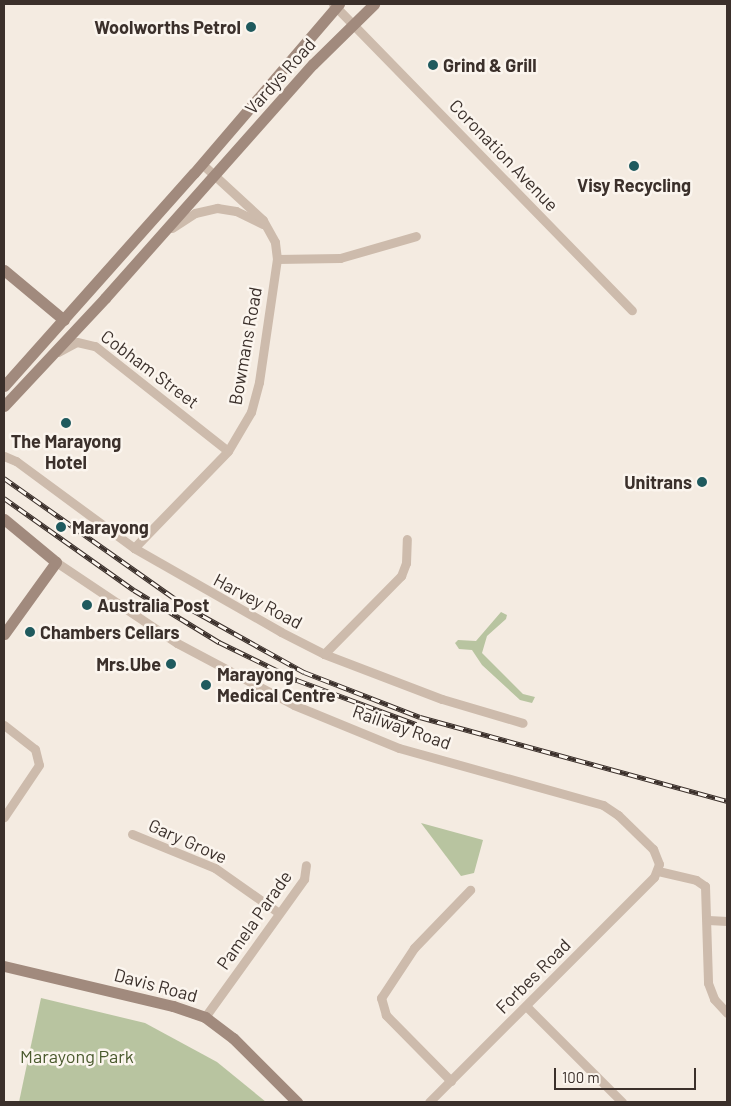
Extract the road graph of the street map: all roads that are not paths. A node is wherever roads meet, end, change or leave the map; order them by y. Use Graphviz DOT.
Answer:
graph roads {
  1 [pos="374,4"];
  2 [pos="336,5"];
  3 [pos="353,24"];
  4 [pos="202,164"];
  5 [pos="215,175"];
  6 [pos="269,228"];
  7 [pos="416,236"];
  8 [pos="156,242"];
  9 [pos="277,259"];
  10 [pos="4,270"];
  11 [pos="106,298"];
  12 [pos="632,310"];
  13 [pos="64,320"];
  14 [pos="46,360"];
  15 [pos="4,386"];
  16 [pos="4,406"];
  17 [pos="228,451"];
  18 [pos="4,456"];
  19 [pos="4,518"];
  20 [pos="407,539"];
  21 [pos="134,548"];
  22 [pos="56,562"];
  23 [pos="4,634"];
  24 [pos="324,654"];
  25 [pos="523,723"];
  26 [pos="4,725"];
  27 [pos="4,817"];
  28 [pos="132,834"];
  29 [pos="306,865"];
  30 [pos="658,871"];
  31 [pos="470,890"];
  32 [pos="279,913"];
  33 [pos="708,920"];
  34 [pos="727,921"];
  35 [pos="4,966"];
  36 [pos="526,1006"];
  37 [pos="727,1013"];
  38 [pos="205,1017"];
  39 [pos="450,1081"];
  40 [pos="297,1102"];
  41 [pos="429,1102"];
  42 [pos="622,1102"];
  1 -- 3 [label="main road, Vardys Road"];
  2 -- 3 [label="street, Coronation Avenue"];
  2 -- 4 [label="main road, Vardys Road"];
  3 -- 5 [label="main road, Vardys Road"];
  3 -- 12 [label="street, Coronation Avenue"];
  4 -- 5 [label="street"];
  4 -- 13 [label="main road, Vardys Road"];
  5 -- 6 [label="street"];
  5 -- 8 [label="main road, Vardys Road"];
  6 -- 8 [label="street"];
  6 -- 9 [label="street, Bowmans Road"];
  7 -- 9 [label="street"];
  8 -- 11 [label="main road, Vardys Road"];
  9 -- 17 [label="street, Bowmans Road"];
  10 -- 13 [label="main road"];
  11 -- 13 [label="main road, Vardys Road"];
  11 -- 14 [label="main road, Vardys Road"];
  13 -- 14 [label="main road, Vardys Road"];
  13 -- 15 [label="main road, Vardys Road"];
  14 -- 16 [label="main road, Vardys Road"];
  14 -- 17 [label="street, Cobham Street"];
  17 -- 21 [label="street, Bowmans Road"];
  18 -- 21 [label="street, Harvey Road"];
  19 -- 22 [label="main road, Railway Road"];
  20 -- 24 [label="street"];
  21 -- 24 [label="street, Harvey Road"];
  22 -- 23 [label="main road"];
  22 -- 30 [label="street, Railway Road"];
  24 -- 25 [label="street, Harvey Road"];
  26 -- 27 [label="street"];
  28 -- 32 [label="street, Gary Grove"];
  29 -- 32 [label="street, Pamela Parade"];
  30 -- 33 [label="street"];
  30 -- 36 [label="street, Forbes Road"];
  31 -- 39 [label="street"];
  32 -- 38 [label="street, Pamela Parade"];
  33 -- 34 [label="street"];
  33 -- 37 [label="street"];
  35 -- 38 [label="main road, Davis Road"];
  36 -- 39 [label="street, Forbes Road"];
  36 -- 42 [label="street"];
  38 -- 40 [label="main road, Davis Road"];
  39 -- 41 [label="street, Forbes Road"];
}
